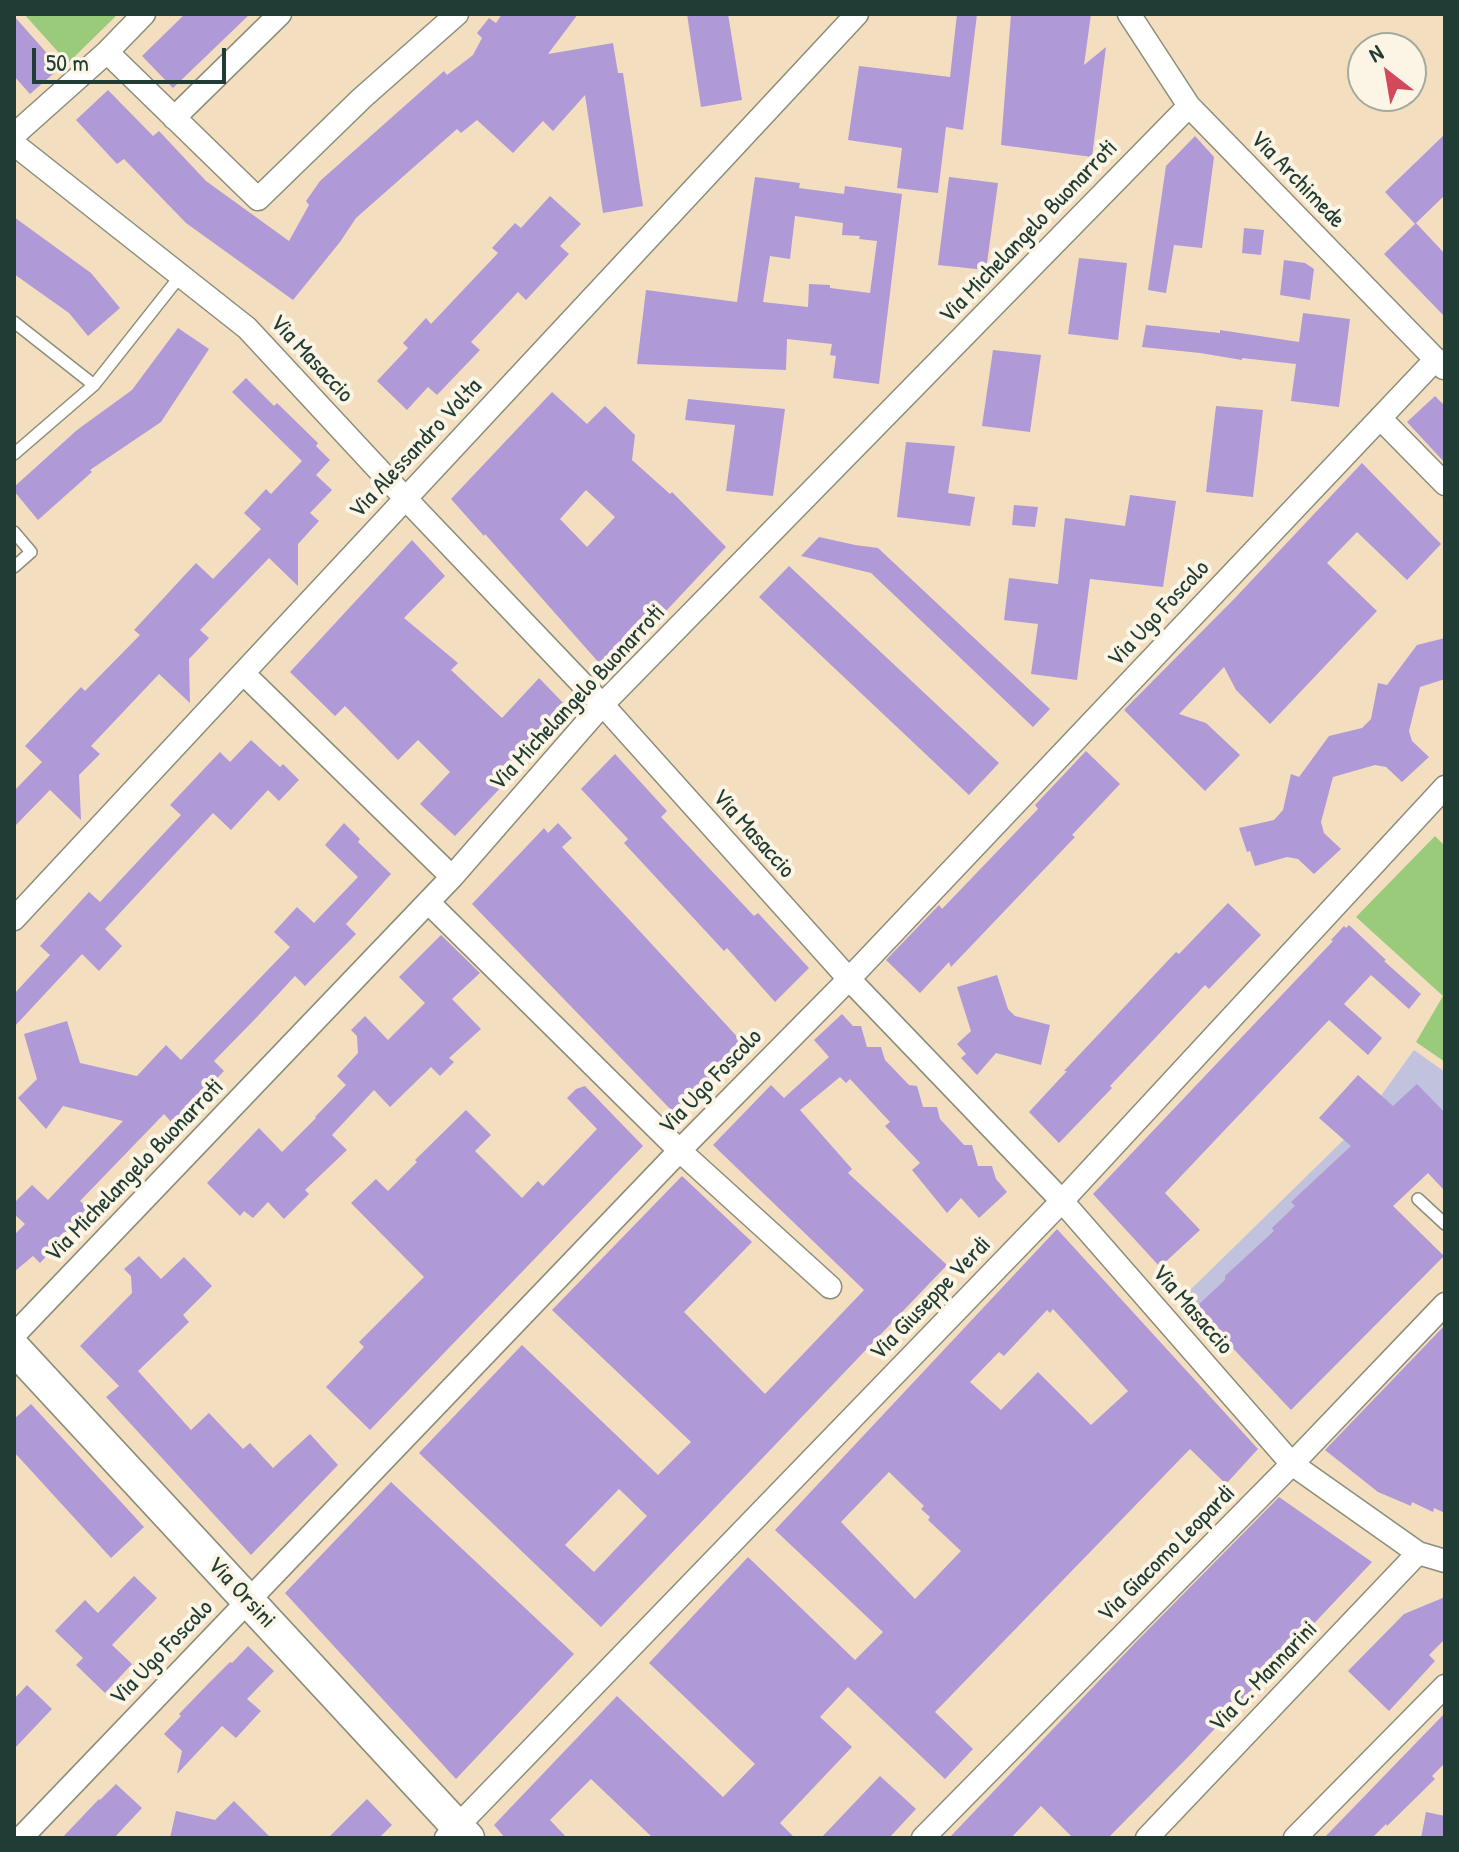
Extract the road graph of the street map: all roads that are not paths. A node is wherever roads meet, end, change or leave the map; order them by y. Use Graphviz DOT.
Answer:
graph roads {
  1 [pos="144,14"];
  2 [pos="280,14"];
  3 [pos="457,14"];
  4 [pos="857,14"];
  5 [pos="1129,14"];
  6 [pos="107,52"];
  7 [pos="1189,106"];
  8 [pos="174,118"];
  9 [pos="14,135"];
  10 [pos="14,144"];
  11 [pos="181,275"];
  12 [pos="14,322"];
  13 [pos="1440,364"];
  14 [pos="94,385"];
  15 [pos="1380,418"];
  16 [pos="14,454"];
  17 [pos="1445,484"];
  18 [pos="405,498"];
  19 [pos="14,532"];
  20 [pos="14,567"];
  21 [pos="243,673"];
  22 [pos="602,705"];
  23 [pos="1445,787"];
  24 [pos="452,877"];
  25 [pos="428,902"];
  26 [pos="14,919"];
  27 [pos="849,979"];
  28 [pos="680,1151"];
  29 [pos="1418,1199"];
  30 [pos="1062,1201"];
  31 [pos="1445,1224"];
  32 [pos="830,1287"];
  33 [pos="1445,1304"];
  34 [pos="14,1335"];
  35 [pos="14,1348"];
  36 [pos="1292,1464"];
  37 [pos="1418,1553"];
  38 [pos="1445,1561"];
  39 [pos="248,1601"];
  40 [pos="1445,1686"];
  41 [pos="457,1834"];
  42 [pos="21,1838"];
  43 [pos="923,1838"];
  44 [pos="1147,1838"];
  45 [pos="1295,1838"];
  1 -- 6 [label="street"];
  2 -- 8 [label="street"];
  3 -- 8 [label="street"];
  4 -- 18 [label="street, Via Alessandro Volta"];
  5 -- 7 [label="street, Via Archimede"];
  6 -- 8 [label="street"];
  6 -- 9 [label="street"];
  7 -- 13 [label="street, Via Archimede"];
  7 -- 22 [label="street, Via Michelangelo Buonarroti"];
  10 -- 11 [label="street, Via Masaccio"];
  11 -- 14 [label="lane"];
  11 -- 18 [label="street, Via Masaccio"];
  12 -- 14 [label="lane"];
  13 -- 15 [label="street, Via Ugo Foscolo"];
  14 -- 16 [label="lane"];
  15 -- 17 [label="street"];
  15 -- 27 [label="street, Via Ugo Foscolo"];
  18 -- 21 [label="street, Via Alessandro Volta"];
  18 -- 22 [label="street, Via Masaccio"];
  19 -- 20 [label="lane"];
  21 -- 24 [label="street"];
  21 -- 26 [label="street, Via Alessandro Volta"];
  22 -- 24 [label="street, Via Michelangelo Buonarroti"];
  22 -- 27 [label="street, Via Masaccio"];
  23 -- 30 [label="street, Via Giuseppe Verdi"];
  24 -- 25 [label="street, Via Michelangelo Buonarroti"];
  25 -- 28 [label="street"];
  25 -- 34 [label="street, Via Michelangelo Buonarroti"];
  27 -- 28 [label="street, Via Ugo Foscolo"];
  27 -- 30 [label="street, Via Masaccio"];
  28 -- 32 [label="street"];
  28 -- 39 [label="street, Via Ugo Foscolo"];
  29 -- 31 [label="lane"];
  30 -- 36 [label="street, Via Masaccio"];
  30 -- 41 [label="street, Via Giuseppe Verdi"];
  33 -- 36 [label="street, Via Giacomo Leopardi"];
  35 -- 39 [label="main road, Via Orsini"];
  36 -- 37 [label="street, Via Masaccio"];
  36 -- 43 [label="street, Via Giacomo Leopardi"];
  37 -- 38 [label="street, Via Masaccio"];
  37 -- 44 [label="street, Via C. Mannarini"];
  39 -- 41 [label="main road, Via Orsini"];
  39 -- 42 [label="street, Via Ugo Foscolo"];
  40 -- 45 [label="street"];
}
